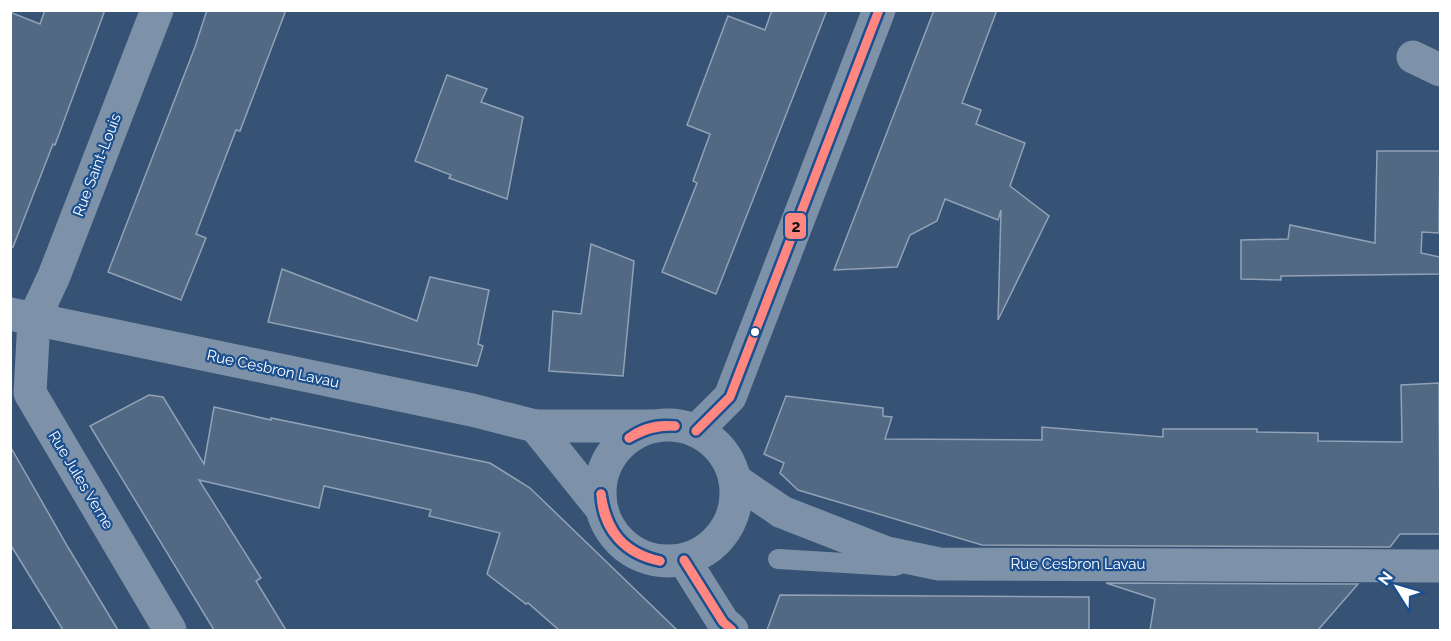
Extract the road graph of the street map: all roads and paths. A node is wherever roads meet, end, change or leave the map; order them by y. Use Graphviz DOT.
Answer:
graph roads {
  1 [pos="157,10"];
  2 [pos="879,10"];
  3 [pos="22,317"];
  4 [pos="536,426"];
  5 [pos="654,426"];
  6 [pos="696,431"];
  7 [pos="735,480"];
  8 [pos="601,508"];
  9 [pos="778,559"];
  10 [pos="915,559"];
  11 [pos="684,560"];
  12 [pos="1440,566"];
  13 [pos="170,630"];
  14 [pos="732,630"];
  1 -- 3 [label="street, Rue Saint-Louis"];
  2 -- 6 [label="street"];
  3 -- 4 [label="street, Rue Cesbron Lavau"];
  3 -- 13 [label="street, Rue Jules Verne"];
  4 -- 5 [label="street, Rue Cesbron Lavau"];
  4 -- 8 [label="street"];
  5 -- 6 [label="street"];
  5 -- 8 [label="street"];
  6 -- 7 [label="street"];
  7 -- 10 [label="street, Rue Cesbron Lavau"];
  7 -- 11 [label="street"];
  8 -- 11 [label="street"];
  9 -- 10 [label="lane"];
  10 -- 12 [label="street, Rue Cesbron Lavau"];
  11 -- 14 [label="street"];
}
